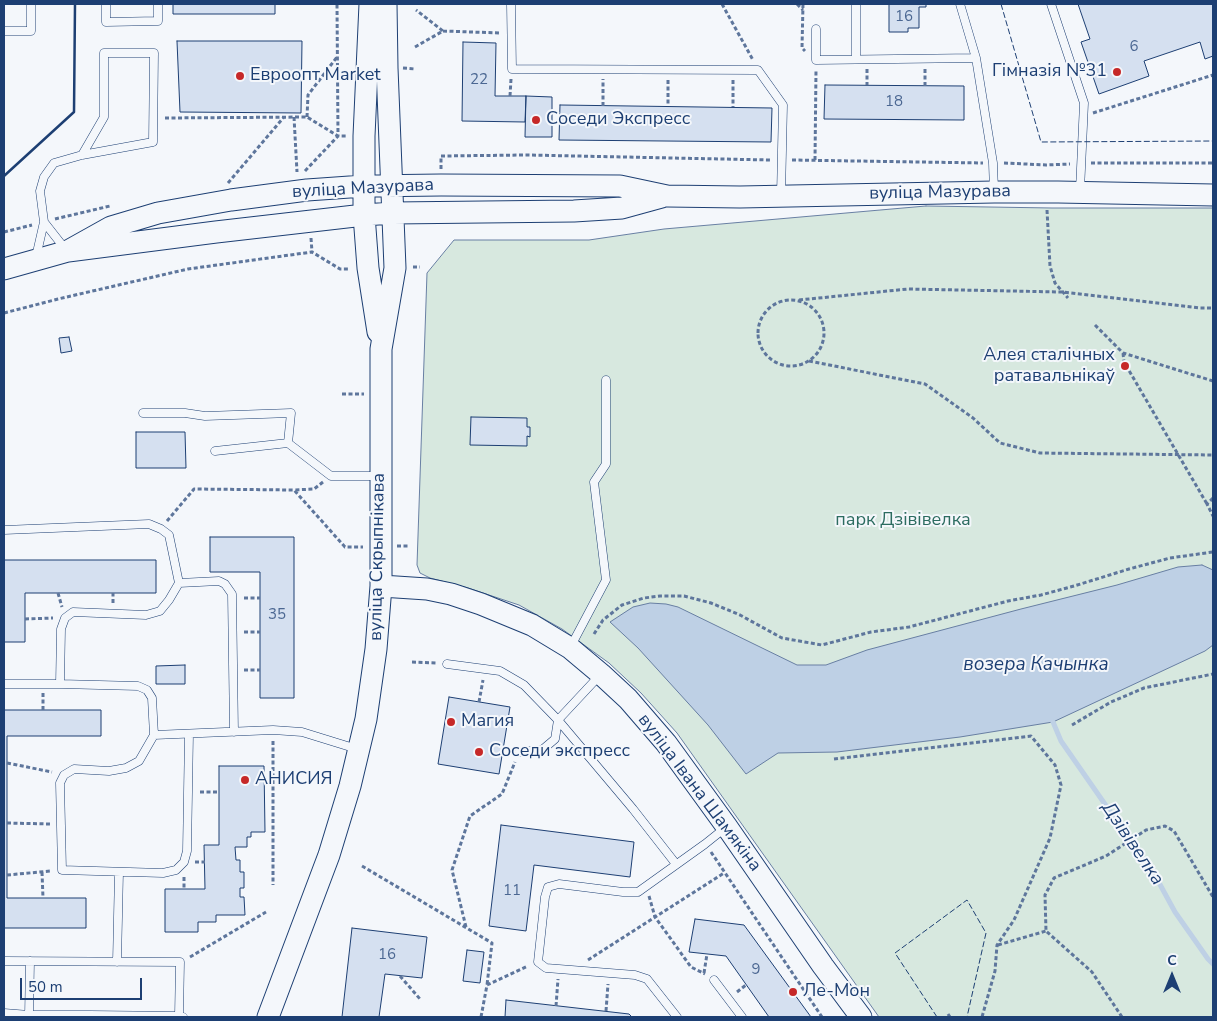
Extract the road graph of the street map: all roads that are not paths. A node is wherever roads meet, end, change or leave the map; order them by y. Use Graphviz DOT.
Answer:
graph roads {
  1 [pos="31,4"];
  2 [pos="106,4"];
  3 [pos="158,4"];
  4 [pos="370,4"];
  5 [pos="386,4"];
  6 [pos="512,4"];
  7 [pos="856,4"];
  8 [pos="960,4"];
  9 [pos="1051,4"];
  10 [pos="816,29"];
  11 [pos="4,31"];
  12 [pos="976,58"];
  13 [pos="856,59"];
  14 [pos="82,154"];
  15 [pos="364,186"];
  16 [pos="392,186"];
  17 [pos="994,192"];
  18 [pos="1080,192"];
  19 [pos="1213,195"];
  20 [pos="667,196"];
  21 [pos="781,196"];
  22 [pos="392,213"];
  23 [pos="364,215"];
  24 [pos="44,222"];
  25 [pos="68,251"];
  26 [pos="36,260"];
  27 [pos="4,269"];
  28 [pos="381,349"];
  29 [pos="606,380"];
  30 [pos="143,413"];
  31 [pos="288,443"];
  32 [pos="215,451"];
  33 [pos="380,476"];
  34 [pos="4,530"];
  35 [pos="179,583"];
  36 [pos="381,586"];
  37 [pos="570,648"];
  38 [pos="447,664"];
  39 [pos="601,674"];
  40 [pos="4,684"];
  41 [pos="60,684"];
  42 [pos="558,720"];
  43 [pos="234,732"];
  44 [pos="189,734"];
  45 [pos="154,735"];
  46 [pos="359,750"];
  47 [pos="519,752"];
  48 [pos="727,827"];
  49 [pos="676,864"];
  50 [pos="119,872"];
  51 [pos="4,961"];
  52 [pos="30,961"];
  53 [pos="117,962"];
  54 [pos="714,980"];
  55 [pos="4,1013"];
  56 [pos="29,1016"];
  57 [pos="181,1017"];
  58 [pos="268,1017"];
  59 [pos="677,1017"];
  60 [pos="742,1017"];
  61 [pos="862,1017"];
  1 -- 11 [label="lane"];
  2 -- 3 [label="lane"];
  4 -- 15 [label="main road, вуліца Скрыпнікава"];
  5 -- 16 [label="main road, вуліца Скрыпнікава"];
  6 -- 21 [label="lane"];
  7 -- 13 [label="lane"];
  8 -- 12 [label="lane"];
  9 -- 18 [label="lane"];
  10 -- 13 [label="lane"];
  12 -- 13 [label="lane"];
  12 -- 17 [label="lane"];
  14 -- 14 [label="lane"];
  14 -- 24 [label="lane"];
  15 -- 16 [label="main road, вуліца Мазурава"];
  15 -- 23 [label="main road, вуліца Скрыпнікава"];
  15 -- 25 [label="main road, вуліца Мазурава"];
  16 -- 20 [label="main road, вуліца Мазурава"];
  16 -- 22 [label="main road, вуліца Скрыпнікава"];
  17 -- 18 [label="main road, вуліца Мазурава"];
  17 -- 21 [label="main road, вуліца Мазурава"];
  18 -- 19 [label="main road, вуліца Мазурава"];
  20 -- 21 [label="main road, вуліца Мазурава"];
  20 -- 22 [label="main road, вуліца Мазурава"];
  22 -- 23 [label="main road, вуліца Мазурава"];
  22 -- 28 [label="main road, вуліца Скрыпнікава"];
  23 -- 25 [label="main road, вуліца Мазурава"];
  23 -- 28 [label="main road, вуліца Скрыпнікава"];
  24 -- 25 [label="lane"];
  24 -- 26 [label="lane"];
  25 -- 26 [label="main road, вуліца Мазурава"];
  26 -- 27 [label="main road, вуліца Мазурава"];
  28 -- 33 [label="main road, вуліца Скрыпнікава"];
  29 -- 37 [label="lane"];
  30 -- 31 [label="lane"];
  31 -- 32 [label="lane"];
  31 -- 33 [label="lane"];
  33 -- 36 [label="main road, вуліца Скрыпнікава"];
  34 -- 35 [label="lane"];
  35 -- 41 [label="lane"];
  35 -- 43 [label="lane"];
  36 -- 37 [label="main road, вуліца Івана Шамякіна"];
  36 -- 46 [label="main road, вуліца Скрыпнікава"];
  37 -- 39 [label="main road, вуліца Івана Шамякіна"];
  38 -- 42 [label="lane"];
  39 -- 42 [label="lane"];
  39 -- 48 [label="main road, вуліца Івана Шамякіна"];
  40 -- 41 [label="lane"];
  41 -- 45 [label="lane"];
  42 -- 47 [label="lane"];
  42 -- 49 [label="lane"];
  43 -- 44 [label="lane"];
  43 -- 46 [label="lane"];
  44 -- 45 [label="lane"];
  44 -- 50 [label="lane"];
  45 -- 50 [label="lane"];
  46 -- 58 [label="main road, вуліца Скрыпнікава"];
  48 -- 49 [label="lane"];
  48 -- 61 [label="main road, вуліца Івана Шамякіна"];
  49 -- 59 [label="lane"];
  50 -- 53 [label="lane"];
  51 -- 52 [label="lane"];
  52 -- 53 [label="lane"];
  52 -- 56 [label="lane"];
  53 -- 57 [label="lane"];
  54 -- 60 [label="lane"];
  55 -- 56 [label="lane"];
  56 -- 57 [label="lane"];
}
